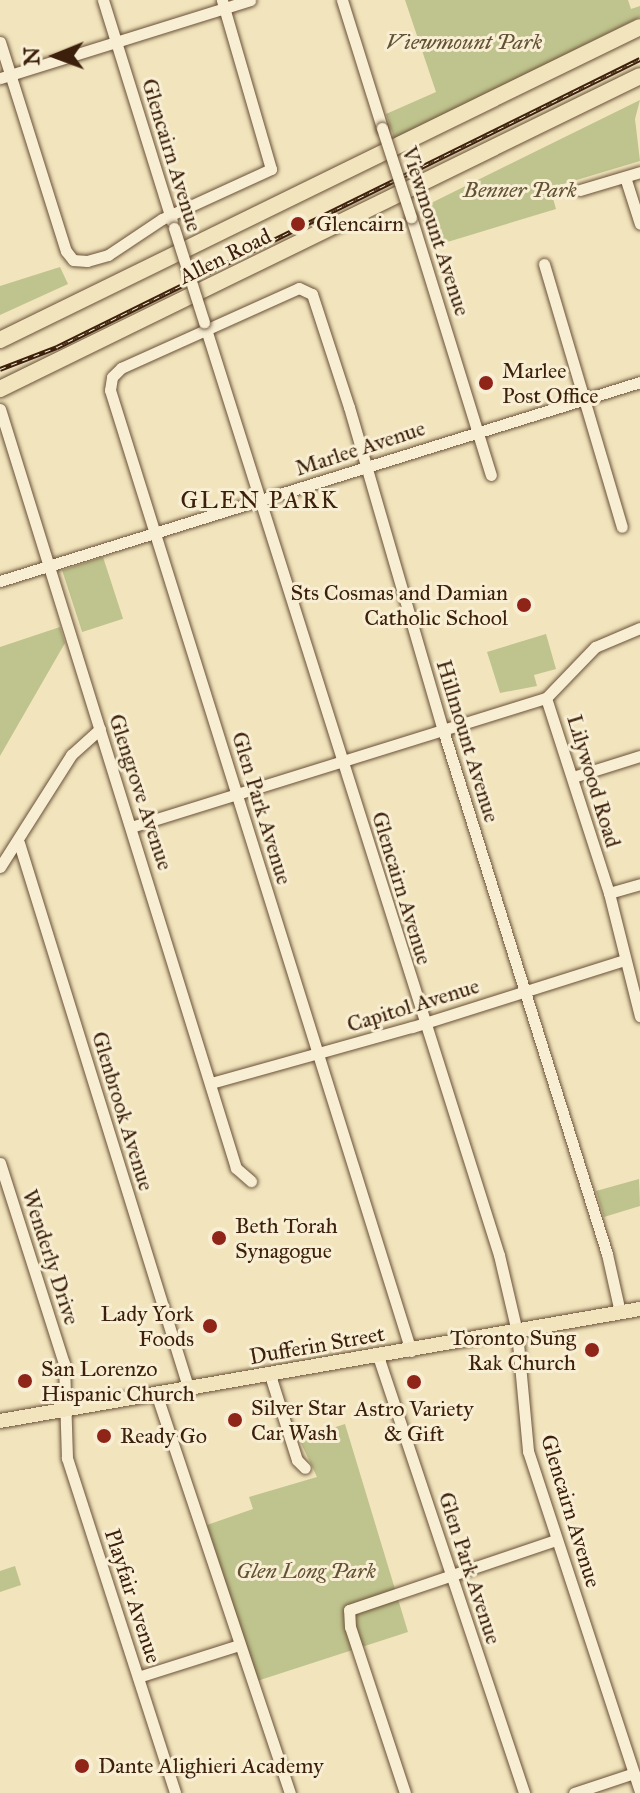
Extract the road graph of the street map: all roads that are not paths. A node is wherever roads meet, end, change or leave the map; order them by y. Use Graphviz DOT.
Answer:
graph roads {
  1 [pos="103,0"];
  2 [pos="250,0"];
  3 [pos="342,0"];
  4 [pos="223,4"];
  5 [pos="640,27"];
  6 [pos="0,42"];
  7 [pos="116,43"];
  8 [pos="5,76"];
  9 [pos="640,76"];
  10 [pos="640,172"];
  11 [pos="625,177"];
  12 [pos="580,190"];
  13 [pos="170,216"];
  14 [pos="640,224"];
  15 [pos="544,264"];
  16 [pos="205,328"];
  17 [pos="0,340"];
  18 [pos="640,382"];
  19 [pos="0,389"];
  20 [pos="583,400"];
  21 [pos="0,411"];
  22 [pos="3,427"];
  23 [pos="478,431"];
  24 [pos="367,467"];
  25 [pos="491,475"];
  26 [pos="260,501"];
  27 [pos="622,527"];
  28 [pos="155,533"];
  29 [pos="49,565"];
  30 [pos="0,581"];
  31 [pos="640,628"];
  32 [pos="546,698"];
  33 [pos="100,729"];
  34 [pos="443,730"];
  35 [pos="640,756"];
  36 [pos="342,762"];
  37 [pos="573,777"];
  38 [pos="236,794"];
  39 [pos="131,827"];
  40 [pos="19,843"];
  41 [pos="0,867"];
  42 [pos="640,884"];
  43 [pos="609,893"];
  44 [pos="625,960"];
  45 [pos="524,992"];
  46 [pos="640,1016"];
  47 [pos="424,1024"];
  48 [pos="319,1054"];
  49 [pos="211,1083"];
  50 [pos="0,1163"];
  51 [pos="251,1181"];
  52 [pos="640,1309"];
  53 [pos="620,1312"];
  54 [pos="517,1332"];
  55 [pos="411,1351"];
  56 [pos="378,1356"];
  57 [pos="270,1375"];
  58 [pos="189,1390"];
  59 [pos="157,1396"];
  60 [pos="64,1410"];
  61 [pos="0,1421"];
  62 [pos="305,1468"];
  63 [pos="556,1540"];
  64 [pos="451,1575"];
  65 [pos="239,1645"];
  66 [pos="138,1677"];
  67 [pos="634,1773"];
  68 [pos="640,1792"];
  69 [pos="175,1793"];
  70 [pos="290,1793"];
  71 [pos="405,1793"];
  72 [pos="524,1793"];
  73 [pos="574,1793"];
  1 -- 7 [label="street, Glencairn Avenue"];
  2 -- 4 [label="street"];
  3 -- 23 [label="street, Viewmount Avenue, bridge"];
  4 -- 7 [label="street"];
  4 -- 13 [label="street"];
  5 -- 17 [label="highway, Allen Road"];
  6 -- 8 [label="street"];
  7 -- 8 [label="street"];
  7 -- 13 [label="street, Glencairn Avenue"];
  8 -- 13 [label="street"];
  9 -- 19 [label="highway, Allen Road"];
  10 -- 11 [label="street"];
  11 -- 12 [label="street"];
  11 -- 14 [label="street"];
  13 -- 16 [label="street, Glencairn Avenue, bridge"];
  15 -- 20 [label="street"];
  16 -- 24 [label="street, Hillmount Avenue"];
  16 -- 26 [label="street, Glencairn Avenue"];
  16 -- 28 [label="street, Glen Park Avenue"];
  18 -- 20 [label="street, Marlee Avenue"];
  20 -- 23 [label="street, Marlee Avenue"];
  20 -- 27 [label="street"];
  21 -- 22 [label="street, Glengrove Avenue"];
  22 -- 29 [label="street, Glengrove Avenue"];
  23 -- 24 [label="street, Marlee Avenue"];
  23 -- 25 [label="street, Viewmount Avenue"];
  24 -- 26 [label="street, Marlee Avenue"];
  24 -- 34 [label="street, Hillmount Avenue"];
  26 -- 28 [label="street, Marlee Avenue"];
  26 -- 36 [label="street, Glencairn Avenue"];
  28 -- 29 [label="street, Marlee Avenue"];
  28 -- 38 [label="street, Glen Park Avenue"];
  29 -- 30 [label="street, Marlee Avenue"];
  29 -- 33 [label="street, Glengrove Avenue"];
  31 -- 32 [label="street"];
  32 -- 34 [label="street"];
  32 -- 37 [label="street, Lilywood Road"];
  33 -- 39 [label="street, Glengrove Avenue"];
  33 -- 40 [label="street"];
  34 -- 36 [label="street"];
  34 -- 45 [label="street, Hillmount Avenue"];
  35 -- 37 [label="street"];
  36 -- 38 [label="street"];
  36 -- 47 [label="street, Glencairn Avenue"];
  37 -- 43 [label="street, Lilywood Road"];
  38 -- 39 [label="street"];
  38 -- 48 [label="street, Glen Park Avenue"];
  39 -- 49 [label="street, Glengrove Avenue"];
  40 -- 41 [label="street"];
  40 -- 58 [label="street, Glenbrook Avenue"];
  42 -- 43 [label="street"];
  43 -- 44 [label="street, Lilywood Road"];
  44 -- 45 [label="street, Capitol Avenue"];
  44 -- 46 [label="street, Lilywood Road"];
  45 -- 47 [label="street, Capitol Avenue"];
  45 -- 53 [label="street, Hillmount Avenue"];
  47 -- 48 [label="street, Capitol Avenue"];
  47 -- 54 [label="street, Glencairn Avenue"];
  48 -- 49 [label="street, Capitol Avenue"];
  48 -- 55 [label="street, Glen Park Avenue"];
  49 -- 51 [label="street, Glengrove Avenue"];
  50 -- 60 [label="street, Wenderly Drive"];
  52 -- 53 [label="main road, Dufferin Street"];
  53 -- 54 [label="main road, Dufferin Street"];
  54 -- 55 [label="main road, Dufferin Street"];
  54 -- 63 [label="street, Glencairn Avenue"];
  55 -- 56 [label="main road, Dufferin Street"];
  56 -- 57 [label="main road, Dufferin Street"];
  56 -- 64 [label="street, Glen Park Avenue"];
  57 -- 58 [label="main road, Dufferin Street"];
  57 -- 62 [label="street"];
  58 -- 59 [label="main road, Dufferin Street"];
  59 -- 60 [label="main road, Dufferin Street"];
  59 -- 65 [label="street"];
  60 -- 61 [label="main road, Dufferin Street"];
  60 -- 66 [label="street, Playfair Avenue"];
  63 -- 64 [label="street"];
  63 -- 67 [label="street, Glencairn Avenue"];
  64 -- 71 [label="street"];
  64 -- 72 [label="street, Glen Park Avenue"];
  65 -- 66 [label="street"];
  65 -- 70 [label="street"];
  66 -- 69 [label="street, Playfair Avenue"];
  67 -- 68 [label="street, Glencairn Avenue"];
  67 -- 73 [label="street"];
}
